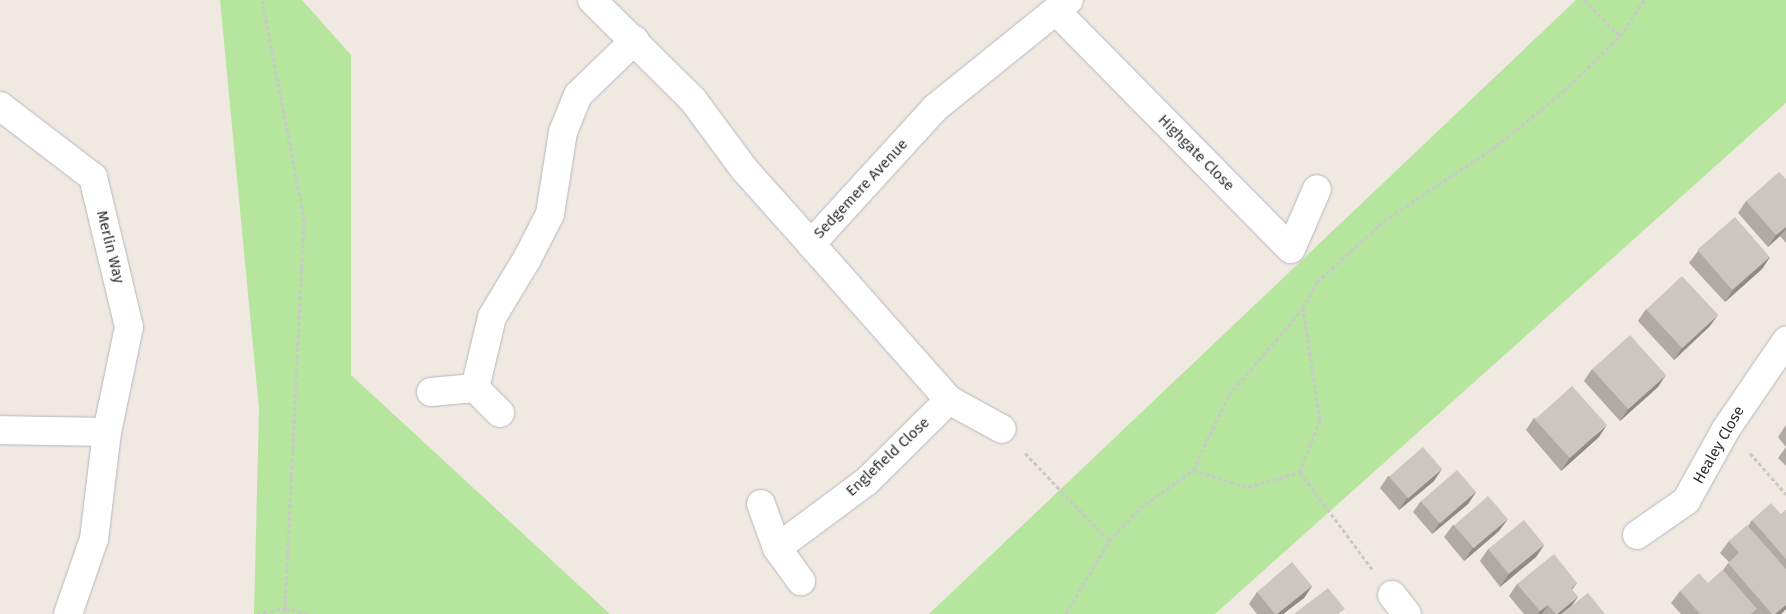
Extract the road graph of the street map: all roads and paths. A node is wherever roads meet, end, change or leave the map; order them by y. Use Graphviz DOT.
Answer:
graph roads {
  1 [pos="262,0"];
  2 [pos="592,0"];
  3 [pos="1584,0"];
  4 [pos="1644,0"];
  5 [pos="1062,6"];
  6 [pos="1620,36"];
  7 [pos="635,40"];
  8 [pos="0,106"];
  9 [pos="1317,189"];
  10 [pos="811,244"];
  11 [pos="1303,308"];
  12 [pos="1786,341"];
  13 [pos="474,388"];
  14 [pos="431,392"];
  15 [pos="949,400"];
  16 [pos="500,413"];
  17 [pos="1002,429"];
  18 [pos="1726,429"];
  19 [pos="0,430"];
  20 [pos="107,432"];
  21 [pos="1193,470"];
  22 [pos="1300,472"];
  23 [pos="1786,494"];
  24 [pos="761,504"];
  25 [pos="1637,535"];
  26 [pos="1109,542"];
  27 [pos="777,548"];
  28 [pos="801,581"];
  29 [pos="1399,605"];
  30 [pos="285,608"];
  31 [pos="68,614"];
  32 [pos="257,614"];
  33 [pos="282,614"];
  34 [pos="309,614"];
  35 [pos="1066,614"];
  1 -- 30 [label="path"];
  2 -- 7 [label="street, Sedgemere Avenue"];
  3 -- 6 [label="path"];
  4 -- 6 [label="path"];
  5 -- 9 [label="street, Highgate Close"];
  5 -- 10 [label="street, Sedgemere Avenue"];
  6 -- 11 [label="path"];
  7 -- 10 [label="street, Sedgemere Avenue"];
  7 -- 13 [label="street"];
  8 -- 20 [label="street, Merlin Way"];
  10 -- 15 [label="street"];
  11 -- 21 [label="path"];
  11 -- 22 [label="path"];
  12 -- 18 [label="street, Healey Close"];
  13 -- 14 [label="street"];
  13 -- 16 [label="street"];
  15 -- 17 [label="street"];
  15 -- 27 [label="street, Englefield Close"];
  17 -- 26 [label="path"];
  18 -- 23 [label="path"];
  18 -- 25 [label="street, Healey Close"];
  19 -- 20 [label="street"];
  20 -- 31 [label="street, Merlin Way"];
  21 -- 22 [label="path"];
  21 -- 26 [label="path"];
  22 -- 29 [label="path"];
  24 -- 27 [label="street"];
  26 -- 35 [label="path"];
  27 -- 28 [label="street"];
  30 -- 32 [label="path"];
  30 -- 33 [label="path"];
  30 -- 34 [label="path"];
}
